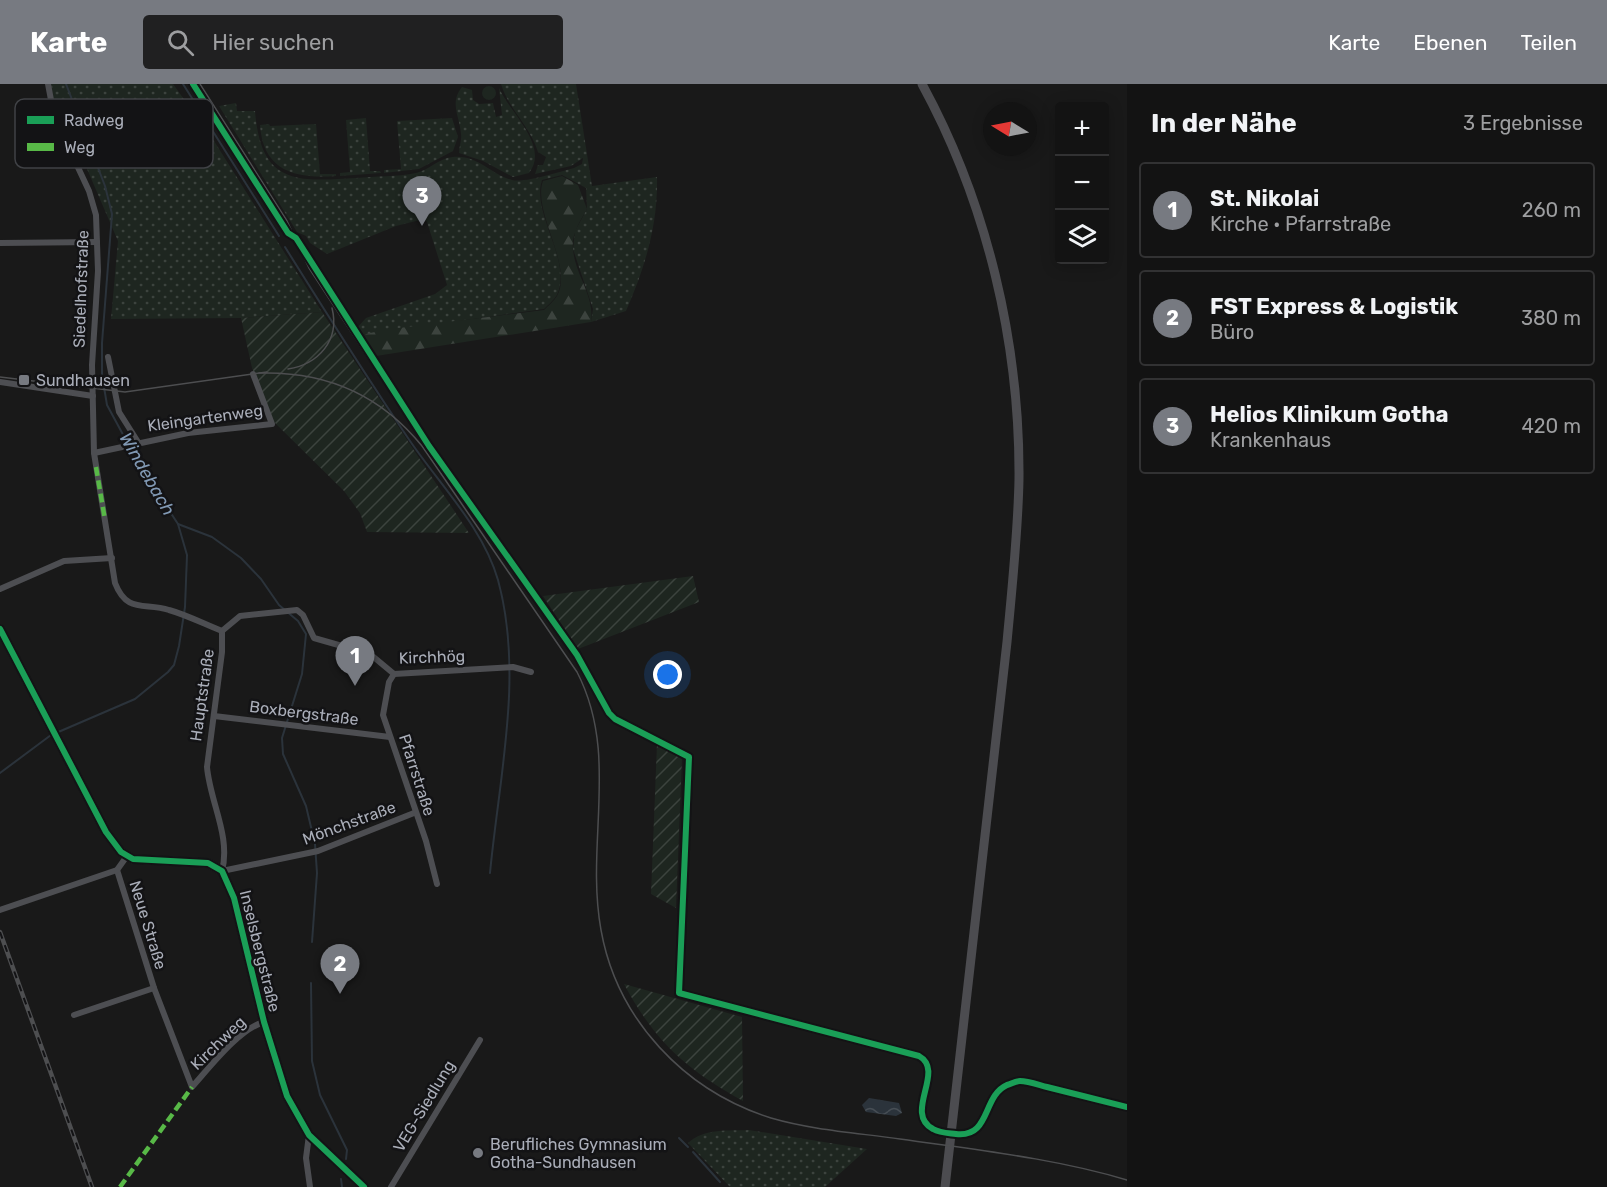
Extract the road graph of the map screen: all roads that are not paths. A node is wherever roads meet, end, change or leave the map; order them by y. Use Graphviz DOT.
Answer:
graph roads {
  1 [pos="48,84"];
  2 [pos="922,84"];
  3 [pos="51,99"];
  4 [pos="77,168"];
  5 [pos="97,242"];
  6 [pos="0,243"];
  7 [pos="108,357"];
  8 [pos="253,374"];
  9 [pos="0,382"];
  10 [pos="93,396"];
  11 [pos="131,443"];
  12 [pos="94,453"];
  13 [pos="112,558"];
  14 [pos="0,589"];
  15 [pos="0,629"];
  16 [pos="222,631"];
  17 [pos="531,672"];
  18 [pos="394,674"];
  19 [pos="214,716"];
  20 [pos="390,737"];
  21 [pos="414,813"];
  22 [pos="126,856"];
  23 [pos="117,870"];
  24 [pos="222,871"];
  25 [pos="437,884"];
  26 [pos="0,910"];
  27 [pos="154,988"];
  28 [pos="74,1015"];
  29 [pos="264,1022"];
  30 [pos="480,1040"];
  31 [pos="192,1087"];
  32 [pos="309,1135"];
  33 [pos="946,1186"];
  34 [pos="310,1187"];
  35 [pos="364,1187"];
  36 [pos="391,1187"];
  1 -- 3 [label="street, Siedelhofstraße"];
  2 -- 33 [label="main road"];
  4 -- 5 [label="street, Siedelhofstraße"];
  5 -- 6 [label="street"];
  5 -- 10 [label="street, Siedelhofstraße"];
  7 -- 11 [label="street, Siedelhofstraße"];
  8 -- 11 [label="street, Kleingartenweg"];
  9 -- 10 [label="street"];
  10 -- 12 [label="street, Siedelhofstraße"];
  11 -- 12 [label="street, Kleingartenweg"];
  12 -- 13 [label="street, Siedelhofstraße"];
  13 -- 14 [label="street"];
  13 -- 16 [label="street, Hauptstraße"];
  15 -- 22 [label="main road"];
  16 -- 18 [label="street, Kirchhög"];
  16 -- 19 [label="street, Hauptstraße"];
  17 -- 18 [label="street, Kirchhög"];
  18 -- 20 [label="street, Pfarrstraße"];
  19 -- 20 [label="street, Boxbergstraße"];
  19 -- 24 [label="street, Hauptstraße"];
  20 -- 21 [label="street, Pfarrstraße"];
  21 -- 24 [label="street, Mönchstraße"];
  21 -- 25 [label="street, Pfarrstraße"];
  22 -- 23 [label="street"];
  22 -- 24 [label="main road"];
  23 -- 26 [label="street"];
  23 -- 27 [label="street, Neue Straße"];
  24 -- 29 [label="main road, Inselsbergstraße"];
  27 -- 28 [label="street, Neue Straße"];
  27 -- 31 [label="street, Neue Straße"];
  29 -- 31 [label="street, Kirchweg"];
  29 -- 32 [label="main road, Inselsbergstraße"];
  30 -- 36 [label="street, VEG-Siedlung"];
  32 -- 34 [label="street"];
  32 -- 35 [label="main road, Inselsbergstraße"];
}
